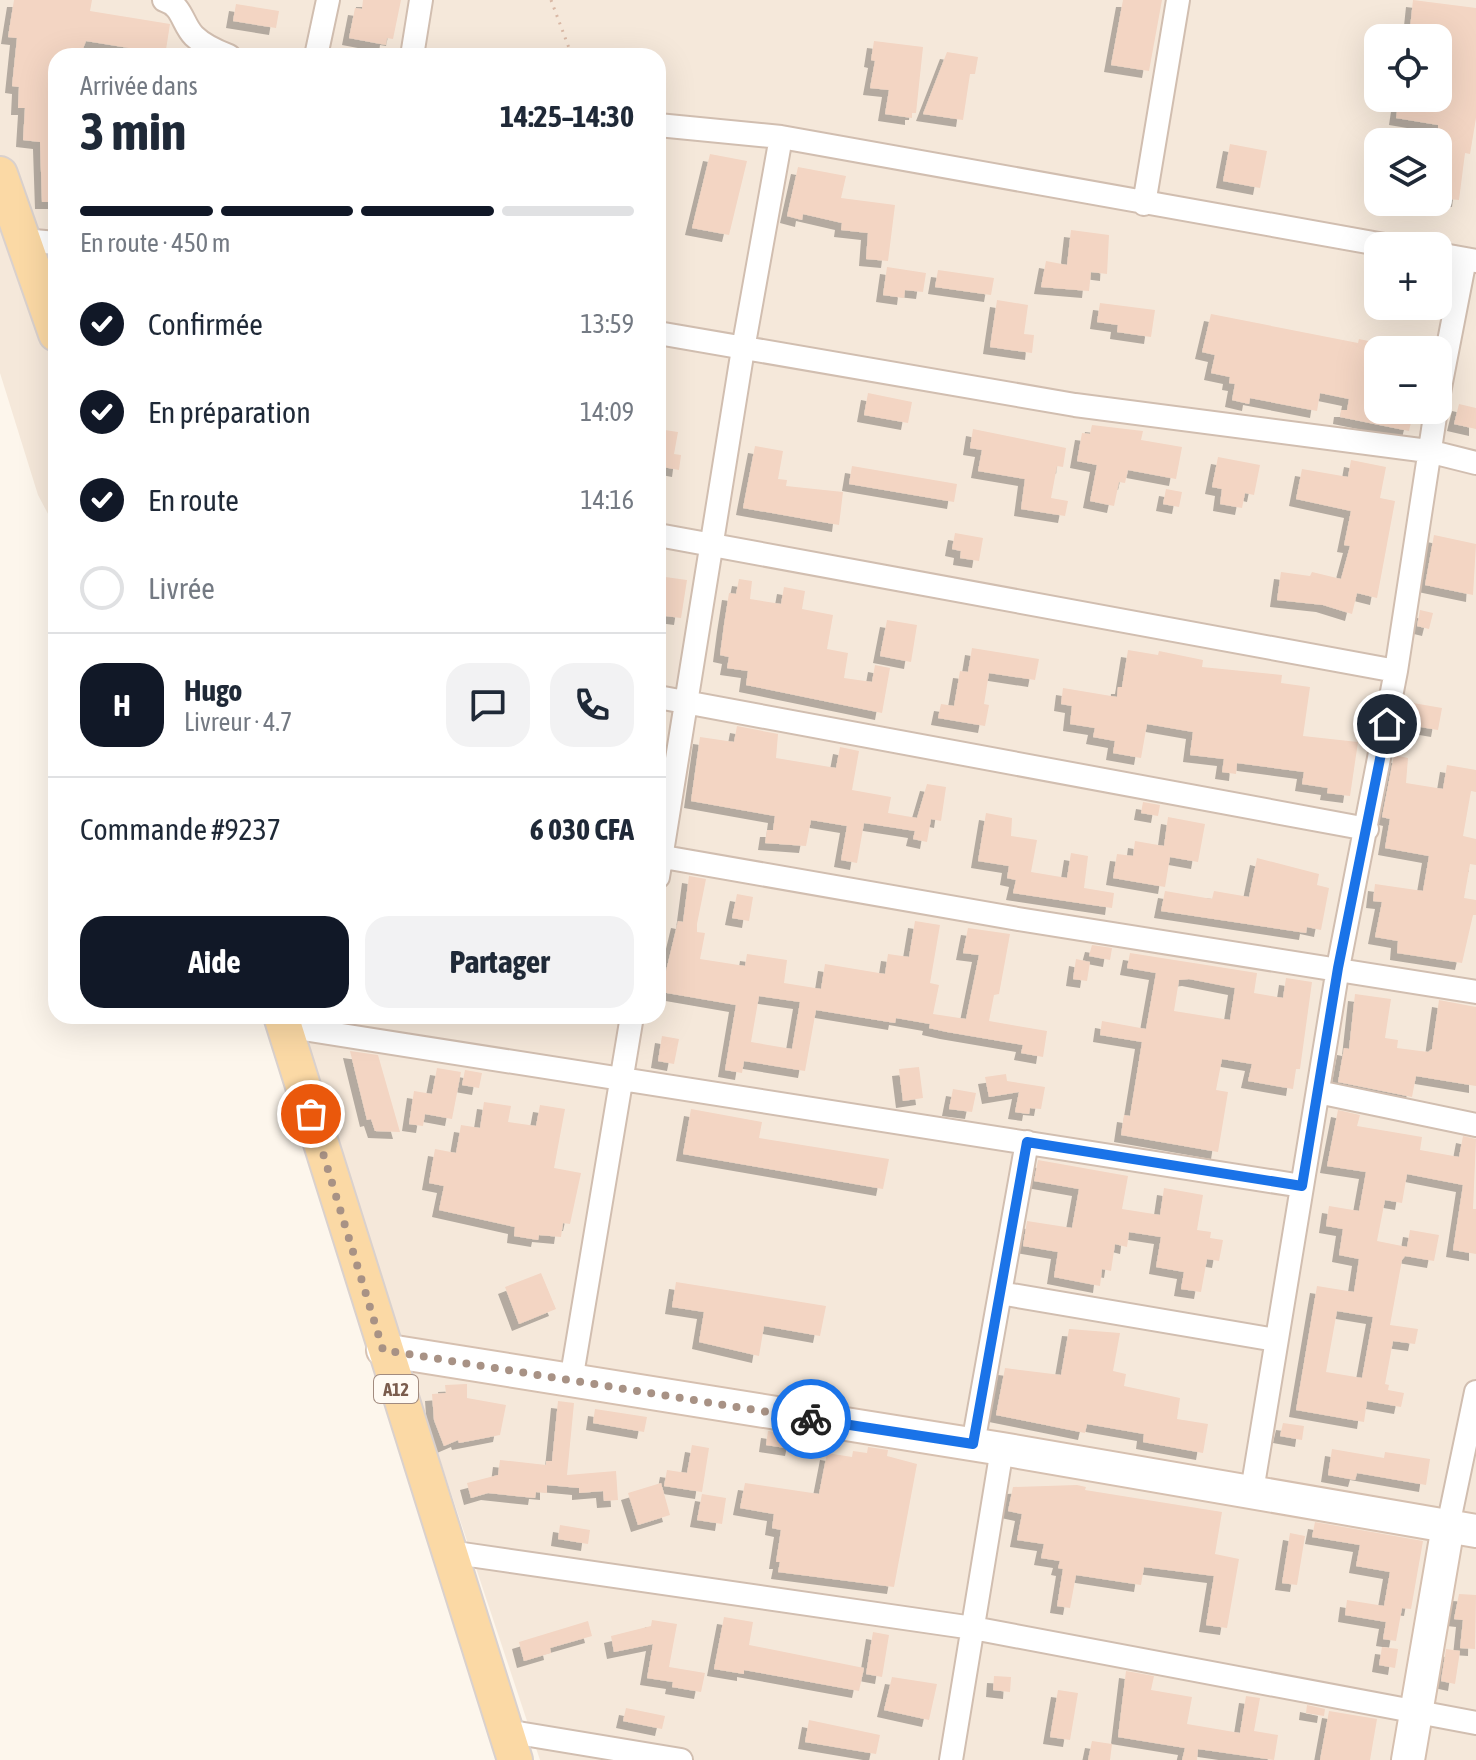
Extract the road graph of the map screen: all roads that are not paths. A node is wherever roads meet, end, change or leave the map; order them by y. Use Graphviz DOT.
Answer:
graph roads {
  1 [pos="164,0"];
  2 [pos="328,0"];
  3 [pos="421,0"];
  4 [pos="1178,0"];
  5 [pos="210,48"];
  6 [pos="318,48"];
  7 [pos="413,48"];
  8 [pos="666,126"];
  9 [pos="781,137"];
  10 [pos="0,174"];
  11 [pos="1144,204"];
  12 [pos="39,241"];
  13 [pos="1364,242"];
  14 [pos="1470,260"];
  15 [pos="48,290"];
  16 [pos="666,335"];
  17 [pos="1452,338"];
  18 [pos="743,349"];
  19 [pos="1433,424"];
  20 [pos="1428,451"];
  21 [pos="1476,463"];
  22 [pos="666,536"];
  23 [pos="713,545"];
  24 [pos="1396,671"];
  25 [pos="666,698"];
  26 [pos="689,701"];
  27 [pos="666,825"];
  28 [pos="1367,829"];
  29 [pos="666,864"];
  30 [pos="1338,968"];
  31 [pos="1476,992"];
  32 [pos="283,1024"];
  33 [pos="300,1024"];
  34 [pos="630,1024"];
  35 [pos="620,1078"];
  36 [pos="1318,1092"];
  37 [pos="1476,1125"];
  38 [pos="1027,1142"];
  39 [pos="1302,1186"];
  40 [pos="1000,1293"];
  41 [pos="1276,1340"];
  42 [pos="383,1350"];
  43 [pos="571,1381"];
  44 [pos="1476,1392"];
  45 [pos="987,1446"];
  46 [pos="1252,1491"];
  47 [pos="1462,1529"];
  48 [pos="449,1552"];
  49 [pos="973,1628"];
  50 [pos="1416,1713"];
  51 [pos="1476,1723"];
  52 [pos="510,1746"];
  53 [pos="681,1760"];
  54 [pos="951,1760"];
  55 [pos="1408,1760"];
  1 -- 5 [label="street"];
  2 -- 6 [label="street"];
  3 -- 7 [label="street"];
  4 -- 11 [label="street"];
  8 -- 9 [label="street"];
  9 -- 11 [label="street"];
  9 -- 18 [label="street"];
  10 -- 12 [label="main road"];
  11 -- 13 [label="street"];
  12 -- 15 [label="main road"];
  14 -- 17 [label="street"];
  16 -- 18 [label="street"];
  18 -- 20 [label="street"];
  18 -- 23 [label="street"];
  19 -- 20 [label="street"];
  20 -- 21 [label="street"];
  20 -- 24 [label="street"];
  22 -- 23 [label="street"];
  23 -- 24 [label="street"];
  23 -- 26 [label="street"];
  24 -- 28 [label="street"];
  25 -- 26 [label="street"];
  26 -- 27 [label="street"];
  26 -- 28 [label="street"];
  28 -- 30 [label="street"];
  29 -- 30 [label="street"];
  30 -- 31 [label="street"];
  30 -- 36 [label="street"];
  32 -- 42 [label="main road, A12"];
  33 -- 35 [label="street"];
  34 -- 35 [label="street"];
  35 -- 38 [label="street"];
  35 -- 43 [label="street"];
  36 -- 37 [label="street"];
  36 -- 39 [label="street"];
  38 -- 39 [label="street"];
  38 -- 40 [label="street"];
  39 -- 41 [label="street"];
  40 -- 41 [label="street"];
  40 -- 45 [label="street"];
  41 -- 46 [label="street"];
  42 -- 43 [label="street"];
  42 -- 48 [label="main road, A12"];
  43 -- 45 [label="street"];
  44 -- 47 [label="street"];
  45 -- 46 [label="street"];
  45 -- 49 [label="street"];
  46 -- 47 [label="street"];
  47 -- 50 [label="street"];
  48 -- 49 [label="street"];
  48 -- 52 [label="main road, A12"];
  49 -- 50 [label="street"];
  49 -- 54 [label="street"];
  50 -- 51 [label="street"];
  50 -- 55 [label="street"];
  52 -- 53 [label="street"];
}
